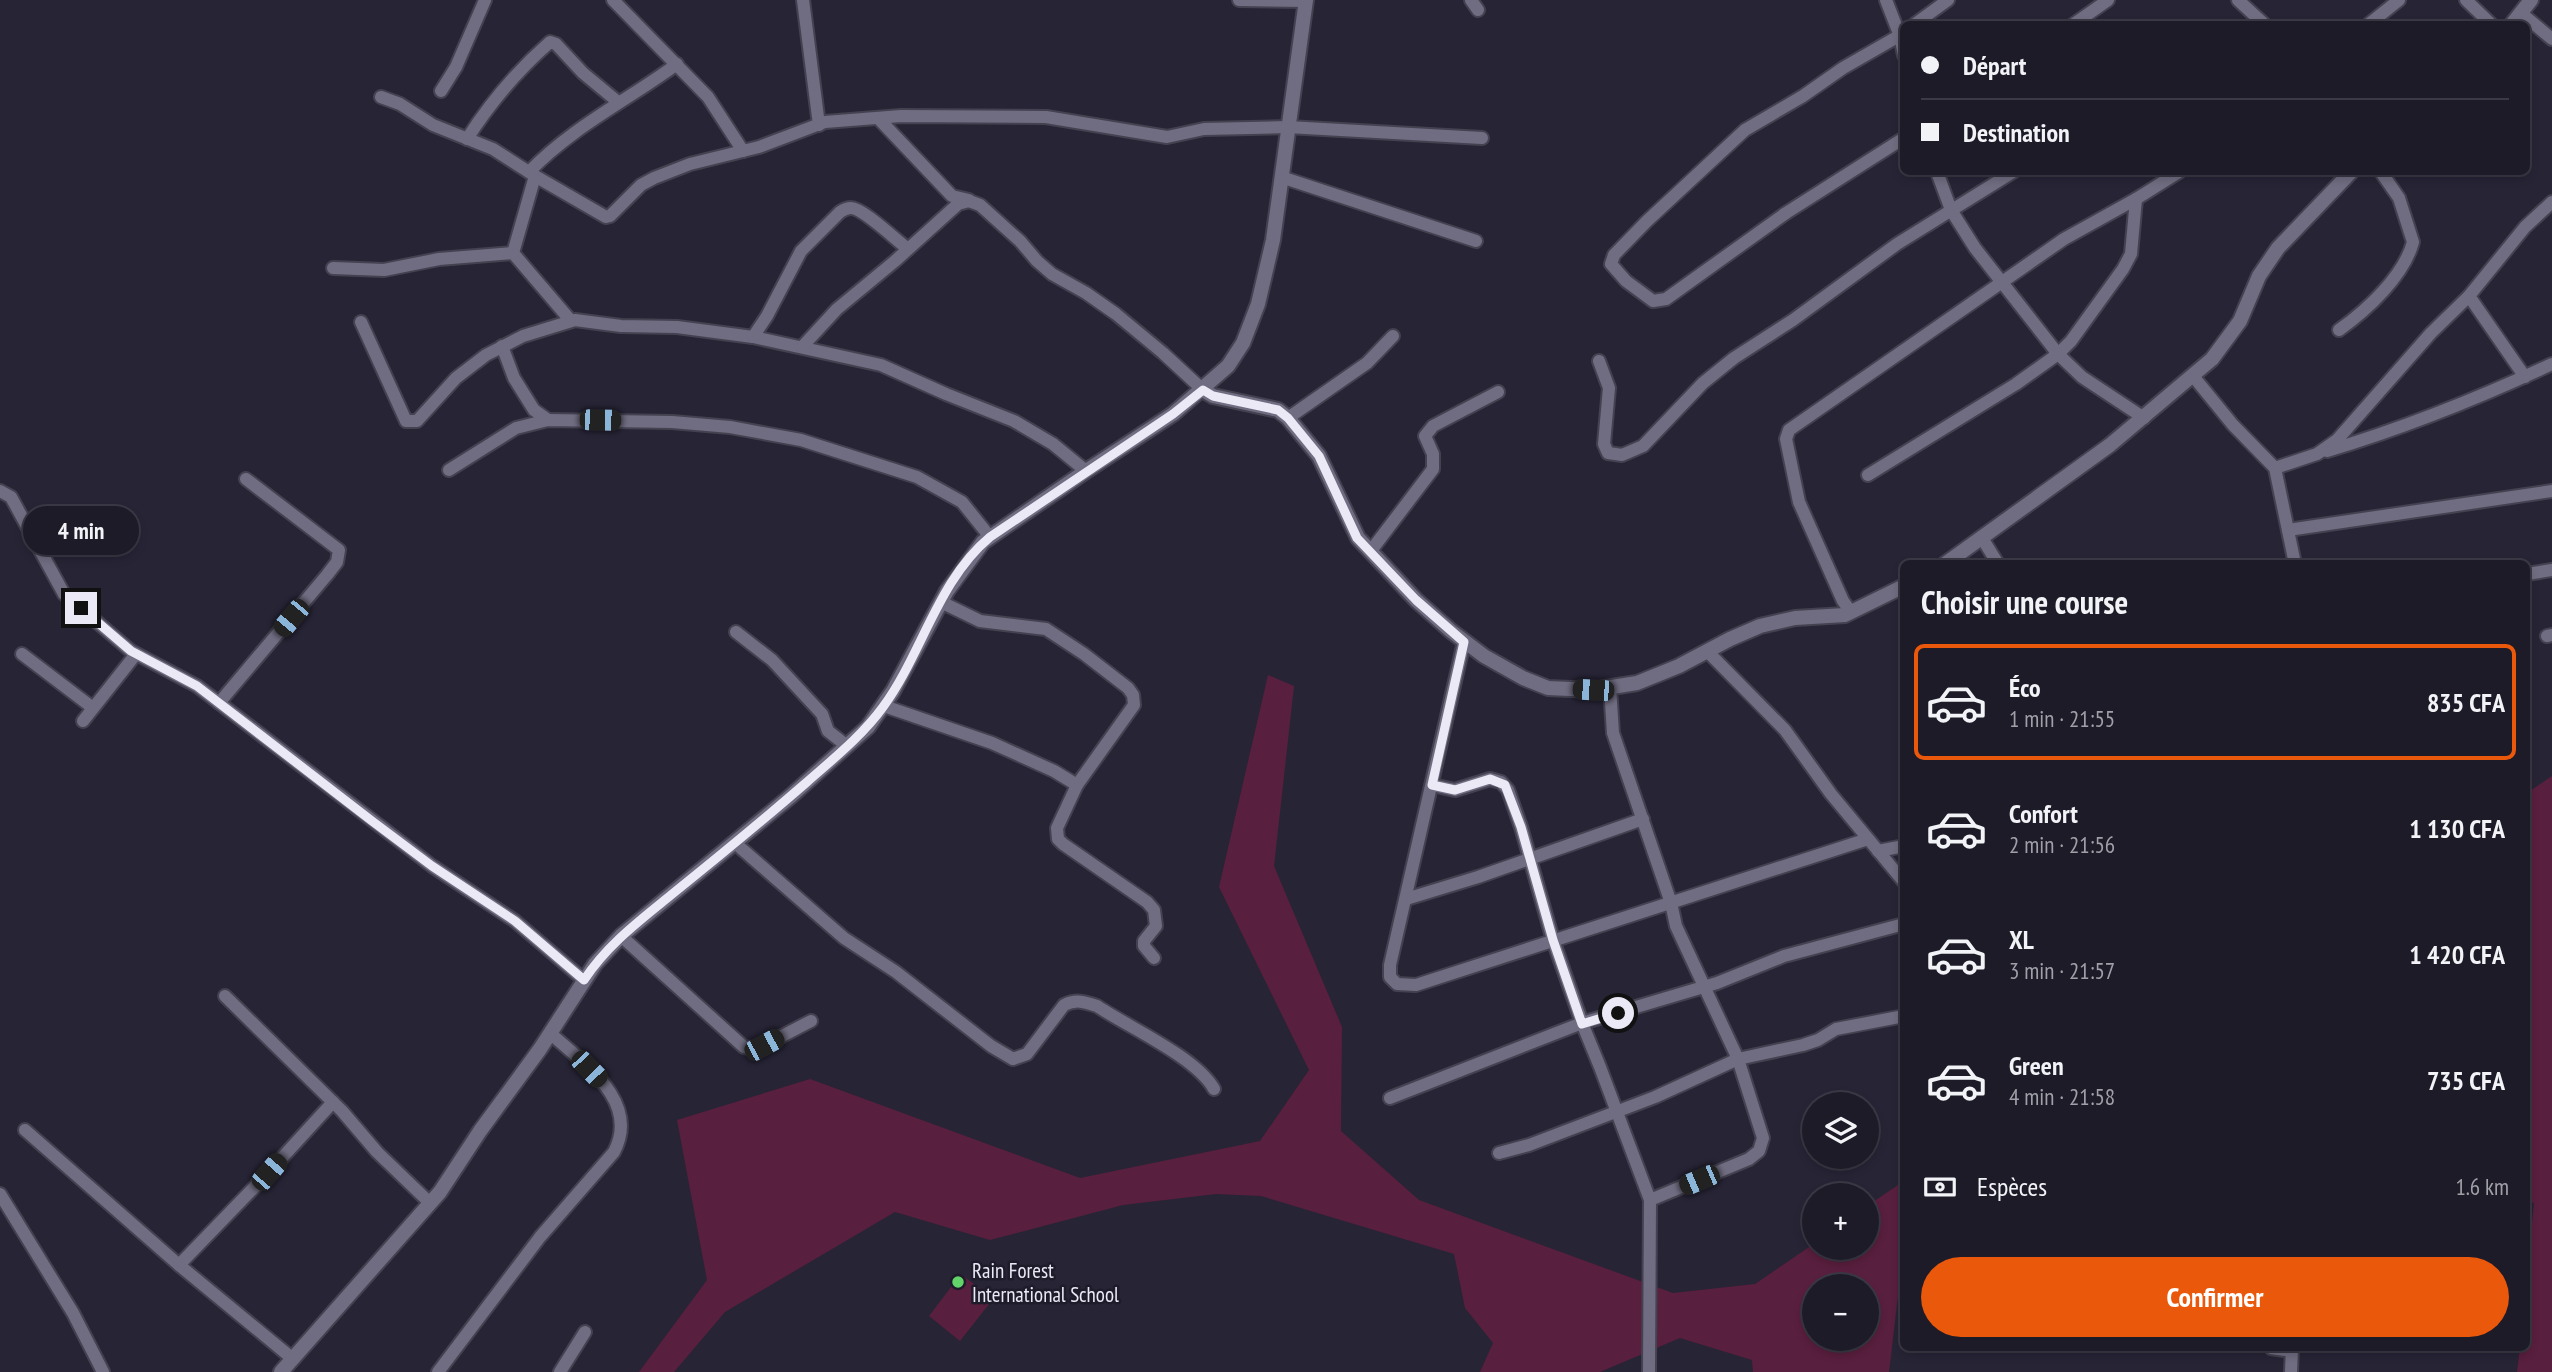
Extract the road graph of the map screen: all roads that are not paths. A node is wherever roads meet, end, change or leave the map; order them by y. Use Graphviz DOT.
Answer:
graph roads {
  1 [pos="485,0"];
  2 [pos="613,0"];
  3 [pos="803,0"];
  4 [pos="1239,0"];
  5 [pos="1886,0"];
  6 [pos="1948,0"];
  7 [pos="2108,0"];
  8 [pos="2238,0"];
  9 [pos="2399,0"];
  10 [pos="2466,0"];
  11 [pos="2531,0"];
  12 [pos="1306,1"];
  13 [pos="2516,19"];
  14 [pos="1920,21"];
  15 [pos="2078,21"];
  16 [pos="2261,21"];
  17 [pos="2373,21"];
  18 [pos="2488,21"];
  19 [pos="2530,27"];
  20 [pos="1900,31"];
  21 [pos="1900,36"];
  22 [pos="2552,39"];
  23 [pos="677,64"];
  24 [pos="441,91"];
  25 [pos="381,97"];
  26 [pos="618,102"];
  27 [pos="878,118"];
  28 [pos="818,125"];
  29 [pos="1288,127"];
  30 [pos="1482,138"];
  31 [pos="467,139"];
  32 [pos="1900,141"];
  33 [pos="743,151"];
  34 [pos="532,174"];
  35 [pos="1938,175"];
  36 [pos="2008,175"];
  37 [pos="2174,175"];
  38 [pos="2348,175"];
  39 [pos="2383,175"];
  40 [pos="1281,177"];
  41 [pos="2136,199"];
  42 [pos="969,201"];
  43 [pos="2552,202"];
  44 [pos="1951,210"];
  45 [pos="1476,241"];
  46 [pos="908,250"];
  47 [pos="513,253"];
  48 [pos="333,268"];
  49 [pos="2003,283"];
  50 [pos="2469,296"];
  51 [pos="571,321"];
  52 [pos="361,322"];
  53 [pos="2340,330"];
  54 [pos="1393,336"];
  55 [pos="753,337"];
  56 [pos="502,346"];
  57 [pos="802,347"];
  58 [pos="2058,354"];
  59 [pos="1599,361"];
  60 [pos="2552,364"];
  61 [pos="2193,376"];
  62 [pos="2525,376"];
  63 [pos="1203,390"];
  64 [pos="1498,392"];
  65 [pos="1288,418"];
  66 [pos="2144,418"];
  67 [pos="548,420"];
  68 [pos="2317,454"];
  69 [pos="2275,468"];
  70 [pos="449,470"];
  71 [pos="1086,471"];
  72 [pos="1868,475"];
  73 [pos="246,479"];
  74 [pos="0,491"];
  75 [pos="2552,491"];
  76 [pos="2288,530"];
  77 [pos="990,537"];
  78 [pos="1982,538"];
  79 [pos="1370,552"];
  80 [pos="1951,560"];
  81 [pos="1996,560"];
  82 [pos="2294,560"];
  83 [pos="2552,570"];
  84 [pos="2530,574"];
  85 [pos="1900,588"];
  86 [pos="941,602"];
  87 [pos="1851,612"];
  88 [pos="736,632"];
  89 [pos="1464,642"];
  90 [pos="1707,652"];
  91 [pos="22,654"];
  92 [pos="136,654"];
  93 [pos="1609,687"];
  94 [pos="219,703"];
  95 [pos="884,706"];
  96 [pos="93,708"];
  97 [pos="83,721"];
  98 [pos="847,746"];
  99 [pos="1077,785"];
  100 [pos="1432,785"];
  101 [pos="1643,819"];
  102 [pos="1868,839"];
  103 [pos="735,843"];
  104 [pos="1900,847"];
  105 [pos="1878,851"];
  106 [pos="1529,858"];
  107 [pos="1900,877"];
  108 [pos="1406,899"];
  109 [pos="1671,902"];
  110 [pos="1900,925"];
  111 [pos="621,936"];
  112 [pos="1553,940"];
  113 [pos="1154,958"];
  114 [pos="584,980"];
  115 [pos="1703,986"];
  116 [pos="225,996"];
  117 [pos="1900,1017"];
  118 [pos="811,1021"];
  119 [pos="1582,1024"];
  120 [pos="550,1033"];
  121 [pos="1738,1059"];
  122 [pos="1214,1089"];
  123 [pos="1390,1098"];
  124 [pos="332,1102"];
  125 [pos="1617,1112"];
  126 [pos="25,1130"];
  127 [pos="1499,1153"];
  128 [pos="0,1194"];
  129 [pos="1650,1200"];
  130 [pos="430,1203"];
  131 [pos="179,1265"];
  132 [pos="585,1332"];
  133 [pos="2292,1351"];
  134 [pos="293,1359"];
  135 [pos="103,1372"];
  136 [pos="281,1372"];
  137 [pos="438,1372"];
  138 [pos="560,1372"];
  139 [pos="1649,1372"];
  140 [pos="2291,1372"];
  1 -- 24 [label="street"];
  2 -- 23 [label="street"];
  3 -- 28 [label="street"];
  4 -- 12 [label="street"];
  5 -- 20 [label="street"];
  6 -- 14 [label="street"];
  7 -- 15 [label="street"];
  8 -- 16 [label="street"];
  9 -- 17 [label="street"];
  10 -- 18 [label="street"];
  11 -- 13 [label="street"];
  12 -- 29 [label="street"];
  19 -- 22 [label="street"];
  21 -- 32 [label="street"];
  23 -- 26 [label="street"];
  23 -- 33 [label="street"];
  25 -- 31 [label="street"];
  26 -- 31 [label="street"];
  26 -- 34 [label="street"];
  27 -- 28 [label="street"];
  27 -- 29 [label="street"];
  27 -- 42 [label="street"];
  28 -- 33 [label="street"];
  29 -- 30 [label="street"];
  29 -- 40 [label="street"];
  31 -- 34 [label="street"];
  33 -- 34 [label="street"];
  34 -- 47 [label="street"];
  35 -- 44 [label="street"];
  36 -- 44 [label="street"];
  37 -- 41 [label="street"];
  38 -- 61 [label="street"];
  39 -- 53 [label="street"];
  40 -- 45 [label="street"];
  40 -- 63 [label="street"];
  41 -- 49 [label="street"];
  41 -- 58 [label="street"];
  42 -- 46 [label="street"];
  42 -- 63 [label="street"];
  43 -- 50 [label="street"];
  44 -- 49 [label="street"];
  44 -- 59 [label="street"];
  46 -- 55 [label="street"];
  46 -- 57 [label="street"];
  47 -- 48 [label="street"];
  47 -- 51 [label="street"];
  49 -- 58 [label="street"];
  49 -- 87 [label="street"];
  50 -- 62 [label="street"];
  50 -- 68 [label="street"];
  51 -- 55 [label="street"];
  51 -- 56 [label="street"];
  52 -- 56 [label="street"];
  54 -- 65 [label="street"];
  55 -- 57 [label="street"];
  56 -- 67 [label="street"];
  57 -- 71 [label="street"];
  58 -- 66 [label="street"];
  58 -- 72 [label="street"];
  60 -- 62 [label="street"];
  61 -- 66 [label="street"];
  61 -- 69 [label="street"];
  62 -- 68 [label="street"];
  63 -- 65 [label="street"];
  63 -- 71 [label="street"];
  64 -- 79 [label="street"];
  65 -- 79 [label="street"];
  66 -- 78 [label="street"];
  67 -- 70 [label="street"];
  67 -- 77 [label="street"];
  68 -- 69 [label="street"];
  69 -- 76 [label="street"];
  71 -- 77 [label="street"];
  73 -- 94 [label="street"];
  74 -- 92 [label="street"];
  75 -- 76 [label="street"];
  76 -- 82 [label="street"];
  77 -- 86 [label="street"];
  78 -- 80 [label="street"];
  78 -- 81 [label="street"];
  79 -- 89 [label="street"];
  83 -- 84 [label="street"];
  85 -- 87 [label="street"];
  86 -- 95 [label="street"];
  86 -- 99 [label="street"];
  87 -- 90 [label="street"];
  88 -- 98 [label="street"];
  89 -- 93 [label="street"];
  89 -- 100 [label="street"];
  90 -- 93 [label="street"];
  90 -- 102 [label="street"];
  91 -- 96 [label="street"];
  92 -- 94 [label="street"];
  92 -- 96 [label="street"];
  93 -- 101 [label="street"];
  94 -- 114 [label="street"];
  95 -- 98 [label="street"];
  95 -- 99 [label="street"];
  96 -- 97 [label="street"];
  98 -- 103 [label="street"];
  99 -- 113 [label="street"];
  100 -- 106 [label="street"];
  100 -- 108 [label="street"];
  101 -- 106 [label="street"];
  101 -- 109 [label="street"];
  102 -- 105 [label="street"];
  102 -- 109 [label="street"];
  103 -- 111 [label="street"];
  103 -- 122 [label="street"];
  104 -- 105 [label="street"];
  105 -- 107 [label="street"];
  106 -- 108 [label="street"];
  106 -- 112 [label="street"];
  108 -- 112 [label="street"];
  109 -- 112 [label="street"];
  109 -- 115 [label="street"];
  110 -- 115 [label="street"];
  111 -- 114 [label="street"];
  111 -- 118 [label="street"];
  112 -- 119 [label="street"];
  114 -- 120 [label="street"];
  115 -- 119 [label="street"];
  115 -- 121 [label="street"];
  116 -- 124 [label="street"];
  117 -- 121 [label="street"];
  119 -- 123 [label="street"];
  119 -- 125 [label="street"];
  120 -- 130 [label="street"];
  120 -- 137 [label="street"];
  121 -- 125 [label="street"];
  121 -- 129 [label="street"];
  124 -- 130 [label="street"];
  124 -- 131 [label="street"];
  125 -- 127 [label="street"];
  125 -- 129 [label="street"];
  126 -- 131 [label="street"];
  128 -- 135 [label="street"];
  129 -- 139 [label="street"];
  130 -- 134 [label="street"];
  131 -- 134 [label="street"];
  132 -- 138 [label="street"];
  133 -- 140 [label="street"];
  134 -- 136 [label="street"];
}
